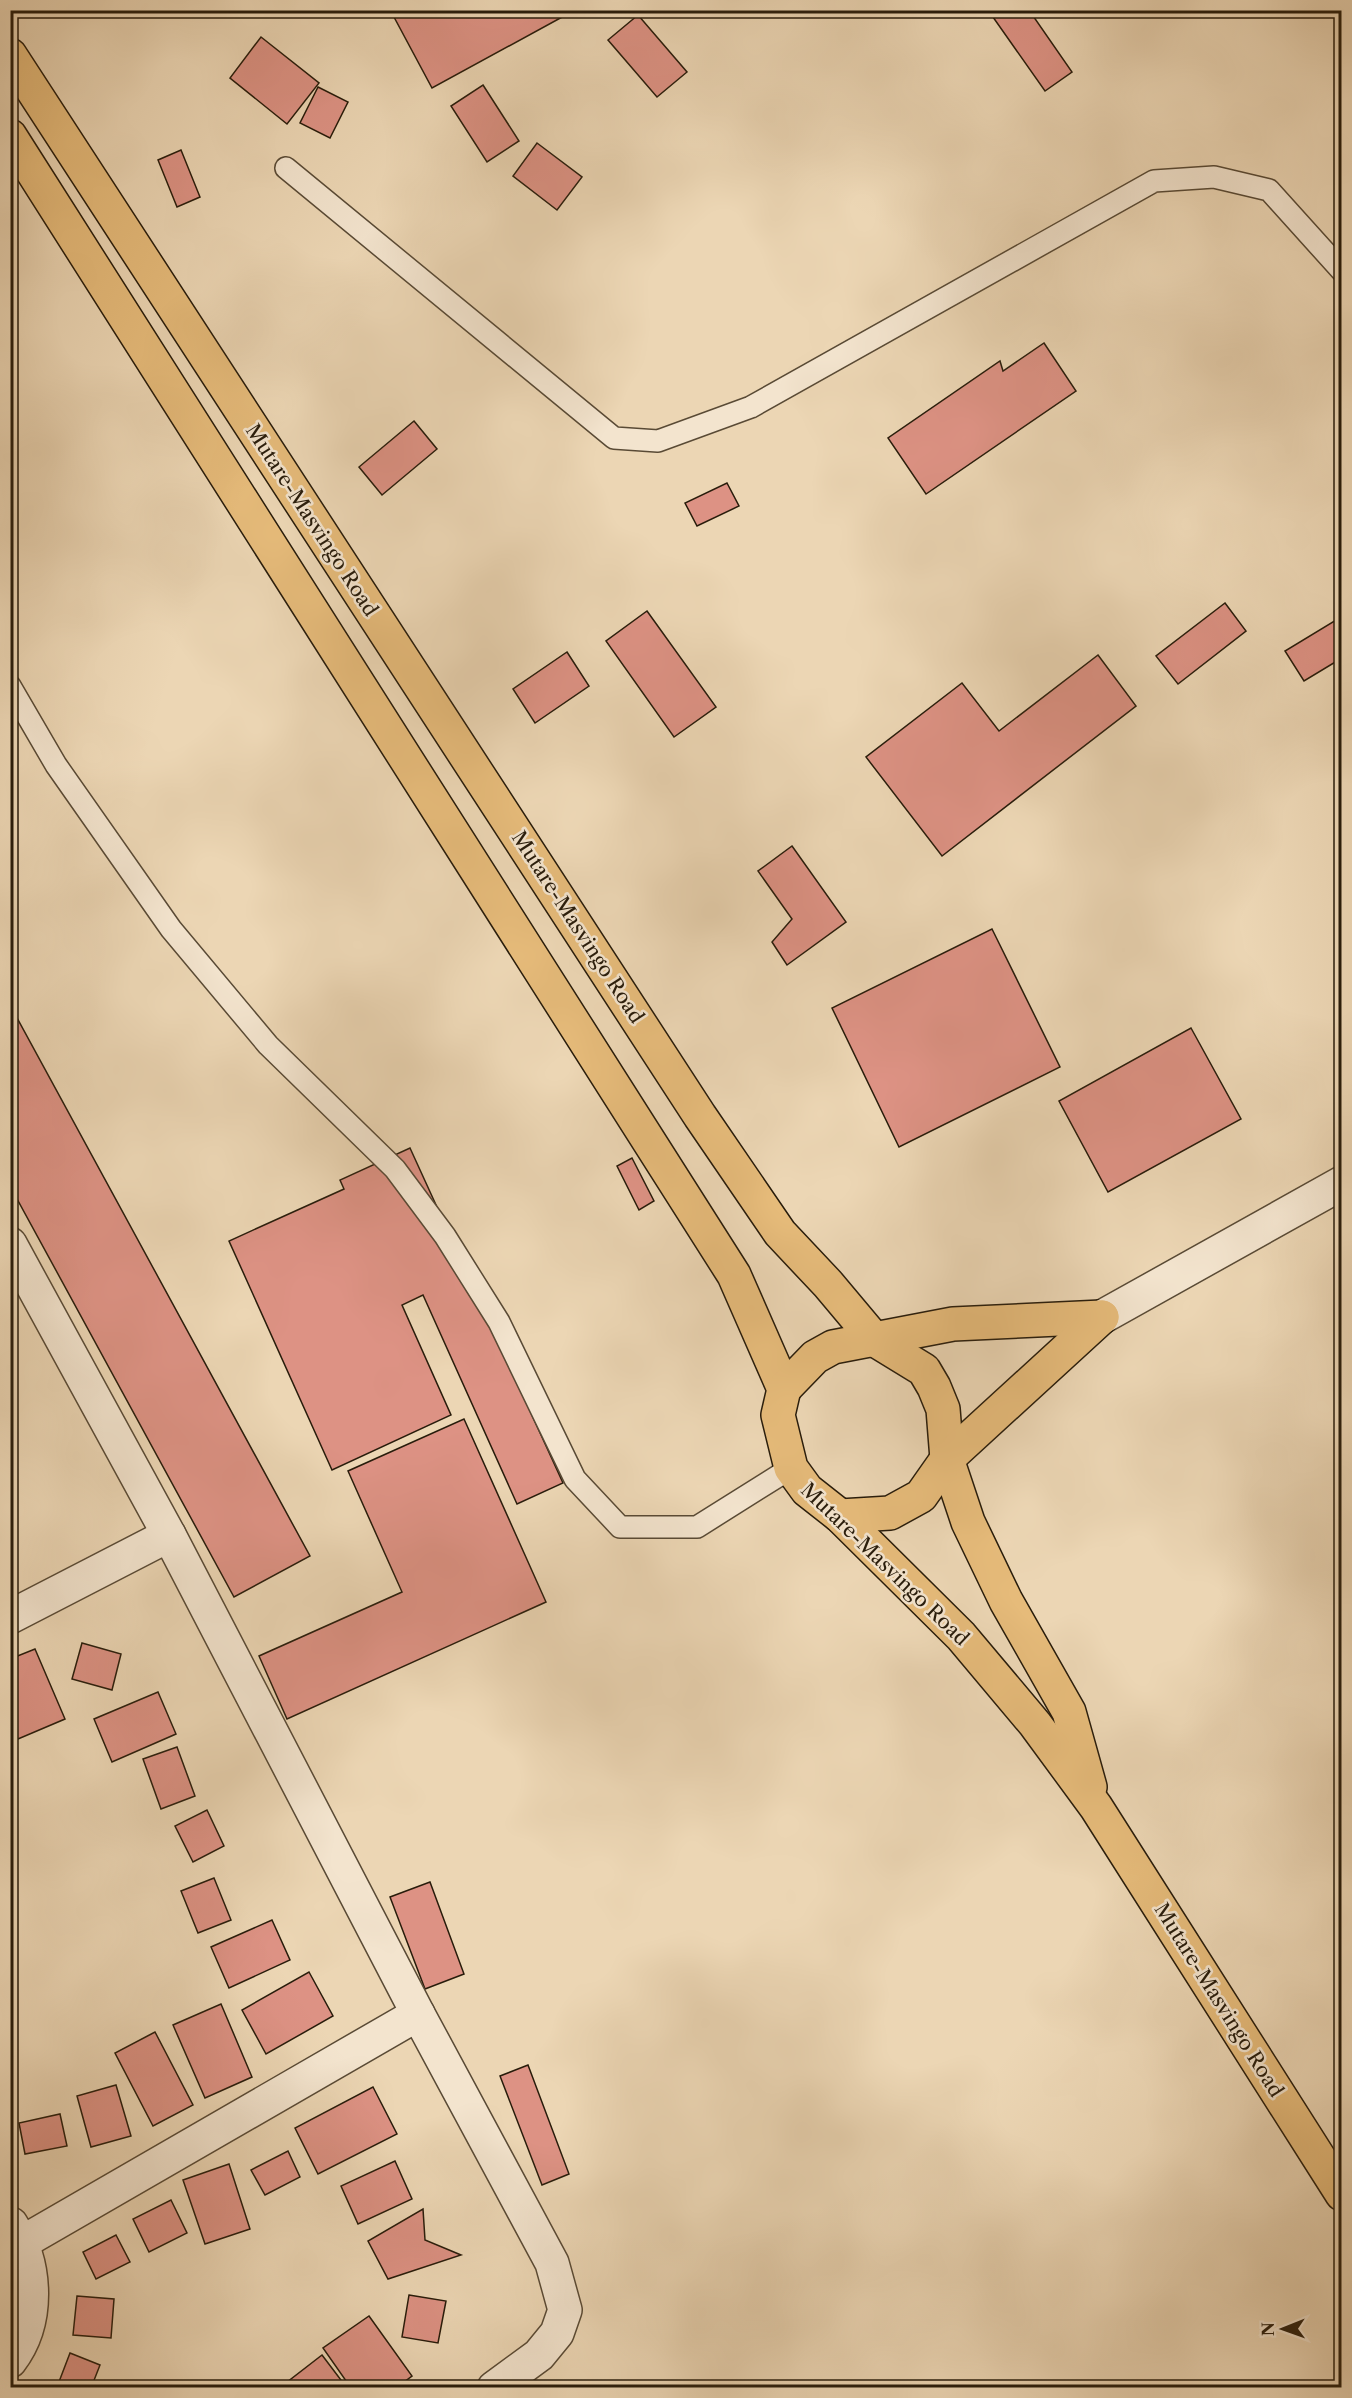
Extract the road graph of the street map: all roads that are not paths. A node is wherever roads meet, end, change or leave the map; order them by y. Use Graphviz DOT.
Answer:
graph roads {
  1 [pos="10,55"];
  2 [pos="10,136"];
  3 [pos="286,168"];
  4 [pos="1341,271"];
  5 [pos="10,686"];
  6 [pos="1341,1183"];
  7 [pos="10,1244"];
  8 [pos="1102,1317"];
  9 [pos="875,1340"];
  10 [pos="784,1389"];
  11 [pos="948,1460"];
  12 [pos="791,1468"];
  13 [pos="840,1516"];
  14 [pos="169,1535"];
  15 [pos="10,1617"];
  16 [pos="1096,1807"];
  17 [pos="418,2014"];
  18 [pos="1341,2194"];
  19 [pos="17,2233"];
  20 [pos="10,2361"];
  21 [pos="494,2388"];
  1 -- 9 [label="highway, Mutare-Masvingo Road"];
  2 -- 10 [label="highway"];
  3 -- 4 [label="lane"];
  5 -- 12 [label="lane"];
  6 -- 8 [label="street"];
  7 -- 14 [label="street"];
  8 -- 9 [label="highway"];
  8 -- 11 [label="highway"];
  9 -- 10 [label="highway"];
  9 -- 11 [label="highway, Mutare-Masvingo Road"];
  10 -- 12 [label="highway, Mutare-Masvingo Road"];
  11 -- 13 [label="highway"];
  11 -- 16 [label="highway, Mutare-Masvingo Road"];
  12 -- 13 [label="highway, Mutare-Masvingo Road"];
  13 -- 16 [label="highway, Mutare-Masvingo Road"];
  14 -- 15 [label="street"];
  14 -- 17 [label="street"];
  16 -- 18 [label="highway, Mutare-Masvingo Road"];
  17 -- 19 [label="street"];
  17 -- 21 [label="street"];
  19 -- 20 [label="street"];
}
